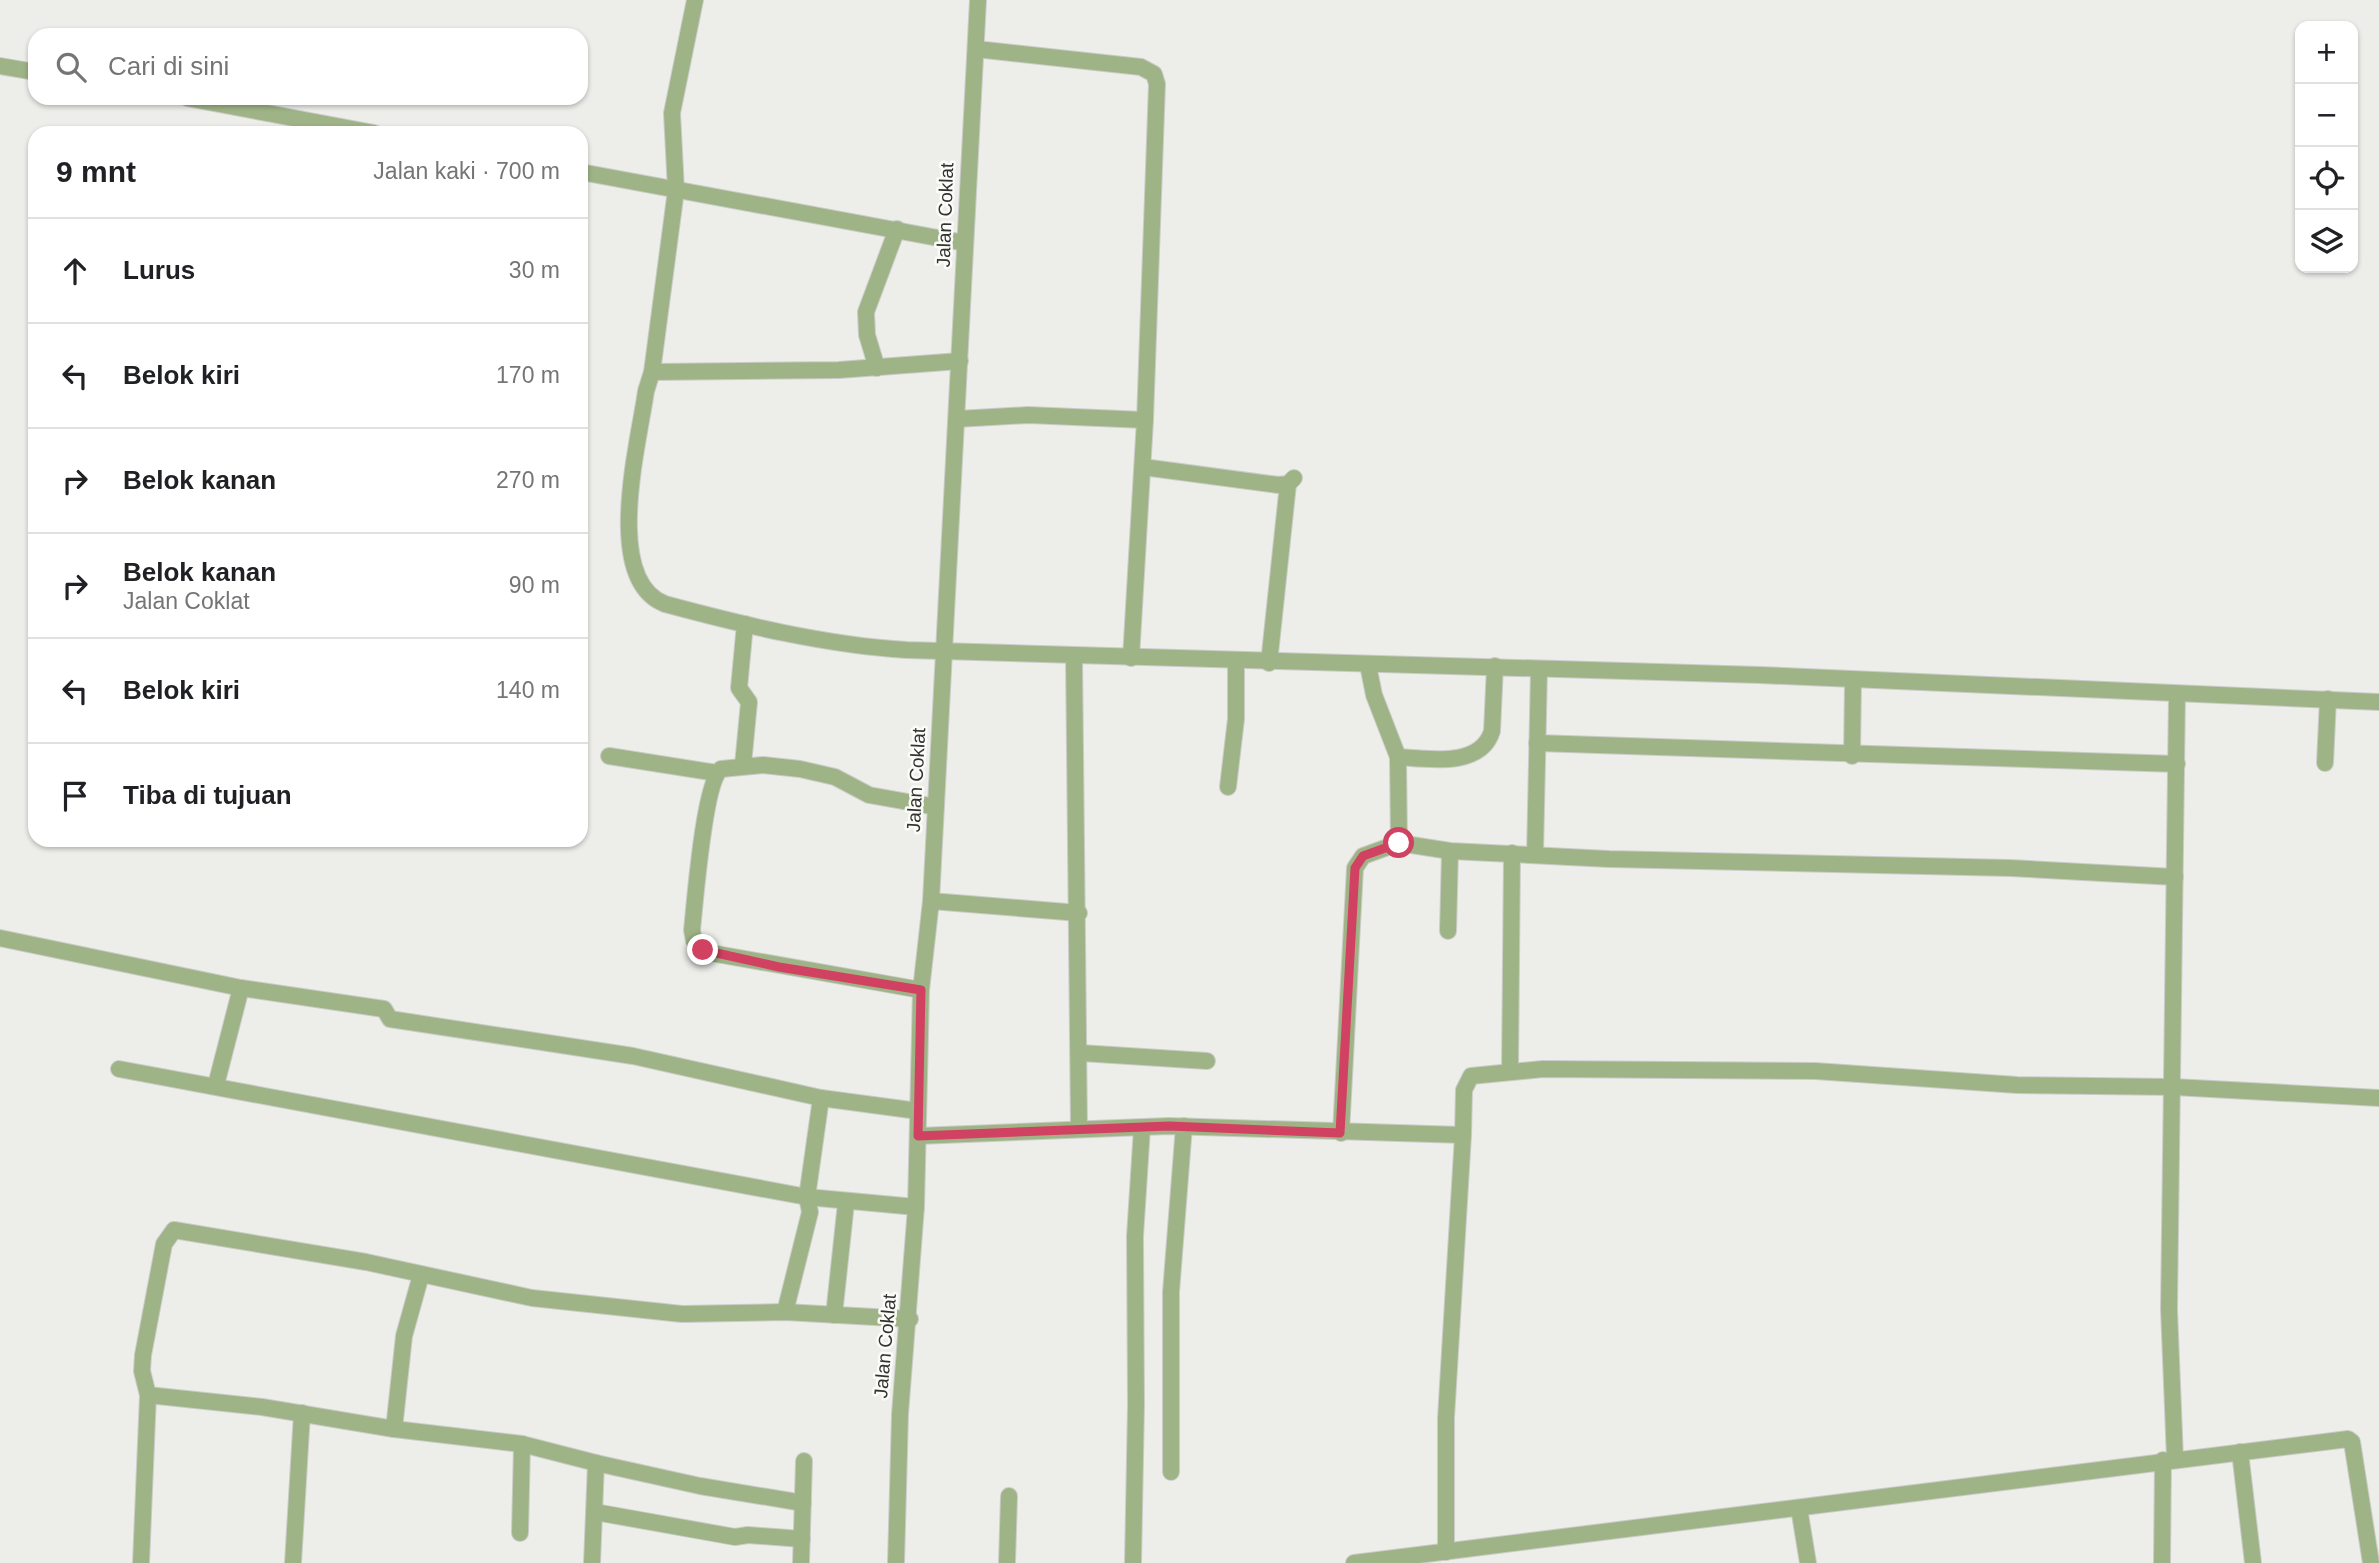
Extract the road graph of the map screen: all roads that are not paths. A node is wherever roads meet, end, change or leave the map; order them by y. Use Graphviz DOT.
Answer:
graph roads {
  1 [pos="695,0"];
  2 [pos="978,0"];
  3 [pos="976,49"];
  4 [pos="0,66"];
  5 [pos="28,71"];
  6 [pos="224,105"];
  7 [pos="337,126"];
  8 [pos="588,173"];
  9 [pos="676,190"];
  10 [pos="897,229"];
  11 [pos="965,243"];
  12 [pos="960,361"];
  13 [pos="877,368"];
  14 [pos="652,372"];
  15 [pos="957,419"];
  16 [pos="1144,421"];
  17 [pos="1143,467"];
  18 [pos="745,624"];
  19 [pos="943,650"];
  20 [pos="1074,656"];
  21 [pos="1131,658"];
  22 [pos="1236,661"];
  23 [pos="1269,663"];
  24 [pos="1368,665"];
  25 [pos="1495,666"];
  26 [pos="1539,669"];
  27 [pos="1853,681"];
  28 [pos="2177,694"];
  29 [pos="2328,699"];
  30 [pos="2379,702"];
  31 [pos="1537,743"];
  32 [pos="609,756"];
  33 [pos="1852,756"];
  34 [pos="1398,757"];
  35 [pos="2325,763"];
  36 [pos="2177,764"];
  37 [pos="743,765"];
  38 [pos="716,773"];
  39 [pos="1228,787"];
  40 [pos="936,807"];
  41 [pos="1399,843"];
  42 [pos="1450,851"];
  43 [pos="1512,853"];
  44 [pos="1535,855"];
  45 [pos="2175,877"];
  46 [pos="931,901"];
  47 [pos="1079,913"];
  48 [pos="1448,931"];
  49 [pos="0,938"];
  50 [pos="241,988"];
  51 [pos="921,990"];
  52 [pos="1081,1054"];
  53 [pos="1207,1060"];
  54 [pos="119,1069"];
  55 [pos="1510,1071"];
  56 [pos="216,1085"];
  57 [pos="2174,1087"];
  58 [pos="2379,1098"];
  59 [pos="820,1102"];
  60 [pos="918,1111"];
  61 [pos="1184,1126"];
  62 [pos="1142,1128"];
  63 [pos="1079,1129"];
  64 [pos="1340,1133"];
  65 [pos="1463,1135"];
  66 [pos="918,1136"];
  67 [pos="807,1197"];
  68 [pos="846,1203"];
  69 [pos="916,1208"];
  70 [pos="421,1275"];
  71 [pos="785,1312"];
  72 [pos="834,1315"];
  73 [pos="910,1319"];
  74 [pos="148,1395"];
  75 [pos="302,1413"];
  76 [pos="394,1429"];
  77 [pos="522,1444"];
  78 [pos="2240,1452"];
  79 [pos="2169,1460"];
  80 [pos="804,1461"];
  81 [pos="596,1463"];
  82 [pos="1171,1472"];
  83 [pos="1009,1496"];
  84 [pos="803,1503"];
  85 [pos="1800,1508"];
  86 [pos="595,1513"];
  87 [pos="520,1533"];
  88 [pos="802,1539"];
  89 [pos="1446,1552"];
  90 [pos="1469,1556"];
  91 [pos="141,1563"];
  92 [pos="293,1563"];
  93 [pos="592,1563"];
  94 [pos="801,1563"];
  95 [pos="895,1563"];
  96 [pos="1007,1563"];
  97 [pos="1133,1563"];
  98 [pos="1354,1563"];
  99 [pos="1808,1563"];
  100 [pos="2162,1563"];
  101 [pos="2253,1563"];
  102 [pos="2371,1563"];
  1 -- 9 [label="street"];
  2 -- 3 [label="street, Jalan Coklat"];
  3 -- 11 [label="street, Jalan Coklat"];
  3 -- 16 [label="street"];
  4 -- 5 [label="street"];
  6 -- 7 [label="street"];
  8 -- 9 [label="street"];
  9 -- 10 [label="street"];
  9 -- 14 [label="street"];
  10 -- 11 [label="street"];
  10 -- 13 [label="street"];
  11 -- 12 [label="street, Jalan Coklat"];
  12 -- 13 [label="street"];
  12 -- 15 [label="street, Jalan Coklat"];
  13 -- 14 [label="street"];
  14 -- 18 [label="street"];
  15 -- 16 [label="street"];
  15 -- 19 [label="street, Jalan Coklat"];
  16 -- 17 [label="street"];
  17 -- 21 [label="street"];
  17 -- 23 [label="street"];
  18 -- 19 [label="street"];
  18 -- 37 [label="street"];
  19 -- 20 [label="street"];
  19 -- 40 [label="street, Jalan Coklat"];
  20 -- 21 [label="street"];
  20 -- 47 [label="street"];
  21 -- 22 [label="street"];
  22 -- 23 [label="street"];
  22 -- 39 [label="street"];
  23 -- 24 [label="street"];
  24 -- 25 [label="street"];
  24 -- 34 [label="street"];
  25 -- 26 [label="street"];
  25 -- 34 [label="street"];
  26 -- 27 [label="street"];
  26 -- 31 [label="street"];
  27 -- 28 [label="street"];
  27 -- 33 [label="street"];
  28 -- 29 [label="street"];
  28 -- 36 [label="street"];
  29 -- 30 [label="street"];
  29 -- 35 [label="street"];
  31 -- 33 [label="street"];
  31 -- 44 [label="street"];
  32 -- 38 [label="street"];
  33 -- 36 [label="street"];
  34 -- 41 [label="street"];
  36 -- 45 [label="street"];
  37 -- 38 [label="street"];
  37 -- 40 [label="street"];
  38 -- 51 [label="street"];
  40 -- 46 [label="street, Jalan Coklat"];
  41 -- 42 [label="street"];
  41 -- 64 [label="street"];
  42 -- 43 [label="street"];
  42 -- 48 [label="street"];
  43 -- 44 [label="street"];
  43 -- 55 [label="street"];
  44 -- 45 [label="street"];
  45 -- 57 [label="street"];
  46 -- 47 [label="street"];
  46 -- 51 [label="street, Jalan Coklat"];
  47 -- 52 [label="street"];
  49 -- 50 [label="street"];
  50 -- 56 [label="street"];
  50 -- 59 [label="street"];
  51 -- 60 [label="street, Jalan Coklat"];
  52 -- 53 [label="street"];
  52 -- 63 [label="street"];
  54 -- 56 [label="street"];
  55 -- 57 [label="street"];
  55 -- 65 [label="street"];
  56 -- 67 [label="street"];
  57 -- 58 [label="street"];
  57 -- 79 [label="street"];
  59 -- 60 [label="street"];
  59 -- 67 [label="street"];
  60 -- 66 [label="street, Jalan Coklat"];
  61 -- 62 [label="street"];
  61 -- 64 [label="street"];
  61 -- 82 [label="street"];
  62 -- 63 [label="street"];
  62 -- 97 [label="street"];
  63 -- 66 [label="street"];
  64 -- 65 [label="street"];
  65 -- 89 [label="street"];
  66 -- 69 [label="street, Jalan Coklat"];
  67 -- 68 [label="street"];
  67 -- 71 [label="street"];
  68 -- 69 [label="street"];
  68 -- 72 [label="street"];
  69 -- 73 [label="street, Jalan Coklat"];
  70 -- 71 [label="street"];
  70 -- 74 [label="street"];
  70 -- 76 [label="street"];
  71 -- 72 [label="street"];
  72 -- 73 [label="street"];
  73 -- 95 [label="street, Jalan Coklat"];
  74 -- 75 [label="street"];
  74 -- 91 [label="street"];
  75 -- 76 [label="street"];
  75 -- 92 [label="street"];
  76 -- 77 [label="street"];
  77 -- 81 [label="street"];
  77 -- 87 [label="street"];
  78 -- 79 [label="street"];
  78 -- 101 [label="street"];
  78 -- 102 [label="street"];
  79 -- 85 [label="street"];
  79 -- 100 [label="street"];
  80 -- 84 [label="street"];
  81 -- 84 [label="street"];
  81 -- 86 [label="street"];
  83 -- 96 [label="street"];
  84 -- 88 [label="street"];
  85 -- 90 [label="street"];
  85 -- 99 [label="street"];
  86 -- 88 [label="street"];
  86 -- 93 [label="street"];
  88 -- 94 [label="street"];
  89 -- 90 [label="street"];
  89 -- 98 [label="street"];
}
